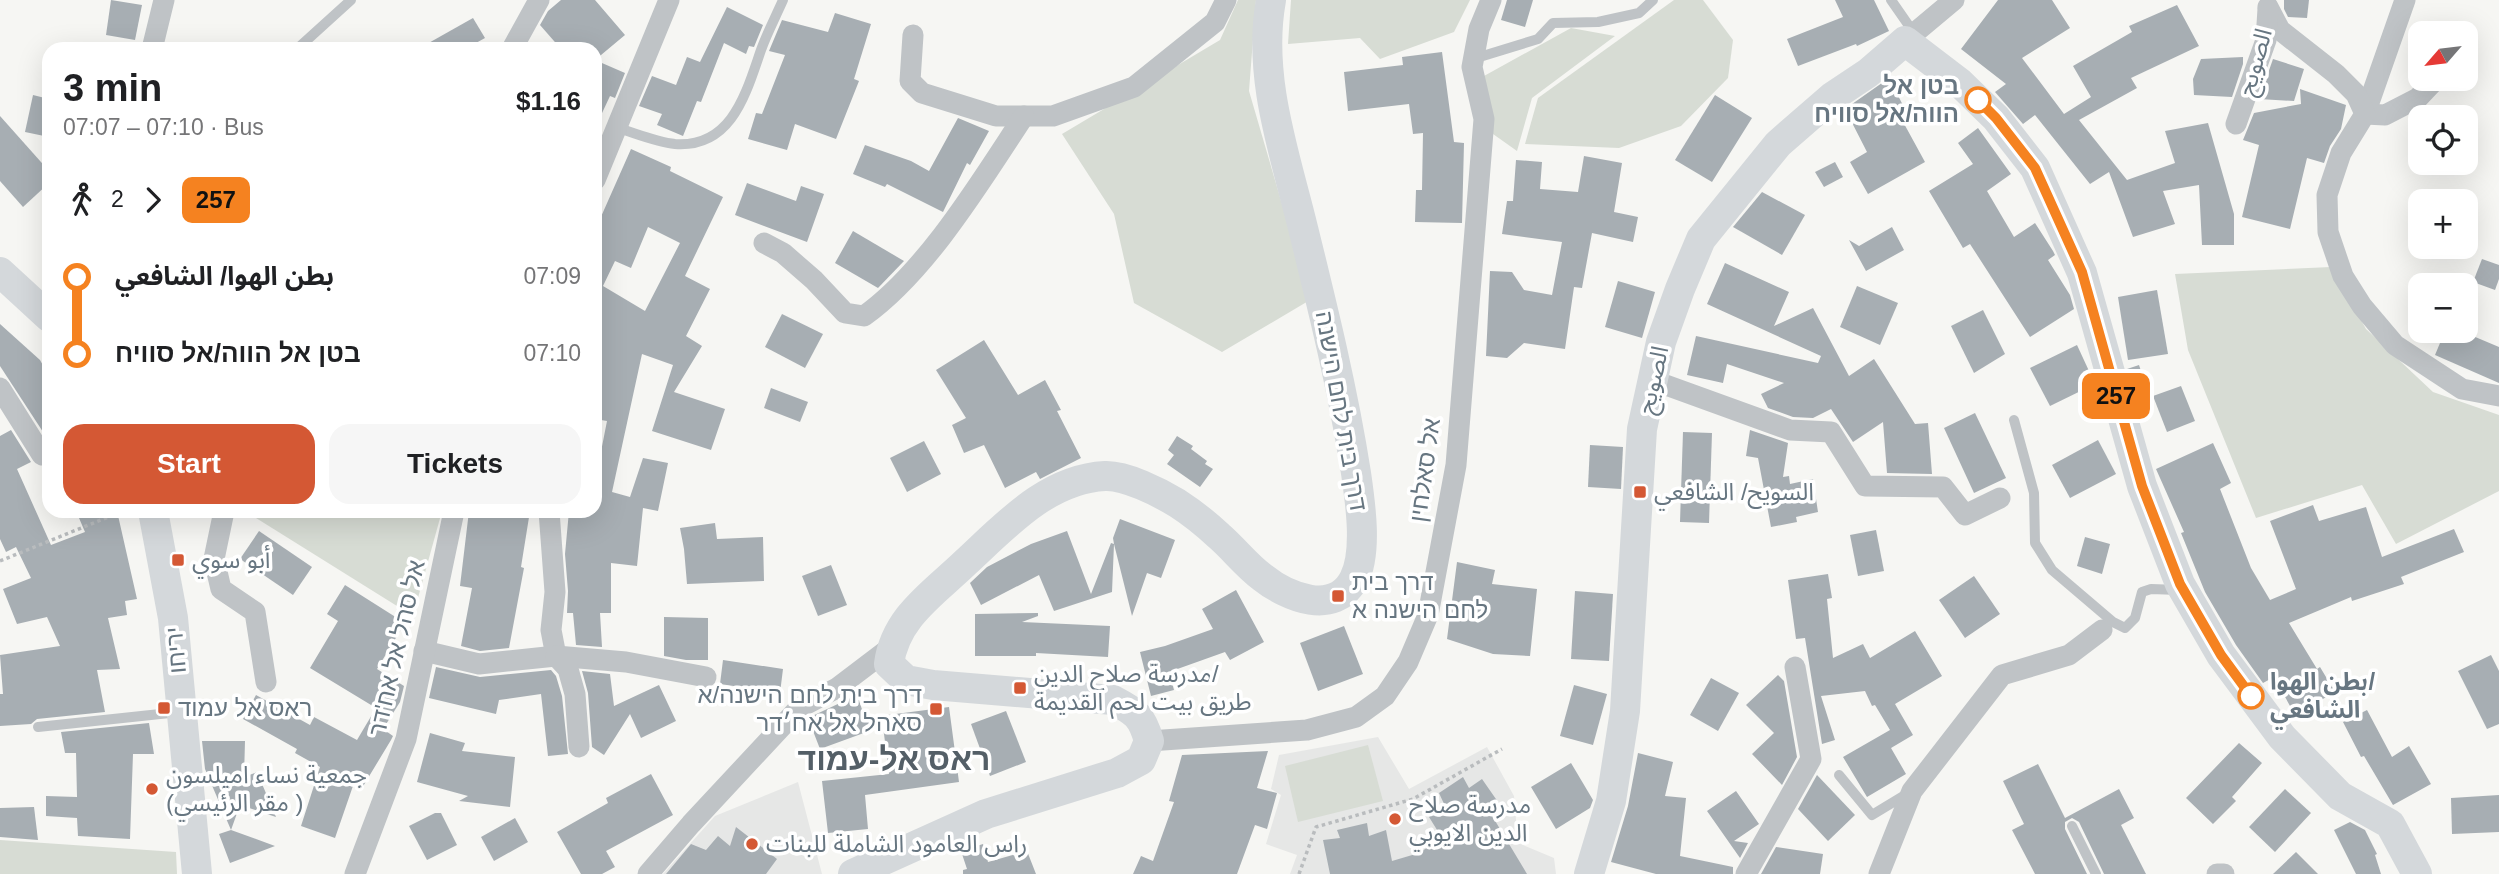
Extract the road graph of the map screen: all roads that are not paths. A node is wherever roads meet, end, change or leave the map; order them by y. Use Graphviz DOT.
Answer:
graph roads {
  1 [pos="164,0"];
  2 [pos="351,0"];
  3 [pos="539,0"];
  4 [pos="669,0"];
  5 [pos="783,0"];
  6 [pos="1226,0"];
  7 [pos="1271,0"];
  8 [pos="1491,0"];
  9 [pos="1653,0"];
  10 [pos="1891,0"];
  11 [pos="1954,0"];
  12 [pos="2405,0"];
  13 [pos="2268,3"];
  14 [pos="913,35"];
  15 [pos="1909,37"];
  16 [pos="154,42"];
  17 [pos="305,42"];
  18 [pos="516,42"];
  19 [pos="1474,59"];
  20 [pos="2425,91"];
  21 [pos="2365,114"];
  22 [pos="1024,116"];
  23 [pos="2236,124"];
  24 [pos="618,128"];
  25 [pos="602,164"];
  26 [pos="764,243"];
  27 [pos="0,272"];
  28 [pos="42,311"];
  29 [pos="1653,380"];
  30 [pos="0,388"];
  31 [pos="2499,396"];
  32 [pos="2014,421"];
  33 [pos="42,456"];
  34 [pos="2000,498"];
  35 [pos="154,518"];
  36 [pos="223,518"];
  37 [pos="452,518"];
  38 [pos="550,518"];
  39 [pos="2184,591"];
  40 [pos="2102,630"];
  41 [pos="891,647"];
  42 [pos="424,651"];
  43 [pos="556,656"];
  44 [pos="1795,667"];
  45 [pos="706,677"];
  46 [pos="266,682"];
  47 [pos="182,712"];
  48 [pos="38,727"];
  49 [pos="1149,741"];
  50 [pos="579,747"];
  51 [pos="1839,775"];
  52 [pos="1912,791"];
  53 [pos="2072,826"];
  54 [pos="197,874"];
  55 [pos="355,874"];
  56 [pos="648,874"];
  57 [pos="853,874"];
  58 [pos="1590,874"];
  59 [pos="1746,874"];
  60 [pos="1879,874"];
  61 [pos="2096,874"];
  62 [pos="2217,874"];
  63 [pos="2224,874"];
  64 [pos="2417,874"];
  1 -- 16 [label="street"];
  2 -- 17 [label="lane"];
  3 -- 18 [label="street"];
  4 -- 24 [label="street"];
  5 -- 24 [label="lane"];
  6 -- 22 [label="street"];
  7 -- 41 [label="street, דרך בית לחם הישנה"];
  8 -- 19 [label="street, אל סאלחין"];
  9 -- 19 [label="lane"];
  10 -- 15 [label="lane"];
  11 -- 15 [label="street, الصويح"];
  12 -- 21 [label="street"];
  13 -- 21 [label="street"];
  13 -- 23 [label="street, الصويح"];
  14 -- 22 [label="street"];
  15 -- 29 [label="street, الصويح"];
  15 -- 39 [label="street"];
  19 -- 49 [label="street, אל סאלחין"];
  20 -- 21 [label="street"];
  21 -- 31 [label="street"];
  22 -- 26 [label="street"];
  24 -- 25 [label="street"];
  27 -- 28 [label="street"];
  29 -- 34 [label="street"];
  29 -- 58 [label="street, الصويح"];
  30 -- 33 [label="street"];
  32 -- 39 [label="lane"];
  35 -- 47 [label="street, יריחו"];
  36 -- 46 [label="street"];
  37 -- 42 [label="street, אל סהל אל אח'דר"];
  38 -- 43 [label="street"];
  39 -- 64 [label="street"];
  40 -- 52 [label="street"];
  41 -- 49 [label="street"];
  41 -- 56 [label="street"];
  42 -- 43 [label="street"];
  42 -- 55 [label="street, אל סהל אל אח'דר"];
  43 -- 45 [label="street"];
  43 -- 50 [label="street"];
  44 -- 59 [label="street"];
  47 -- 48 [label="lane"];
  47 -- 54 [label="street, יריחו"];
  49 -- 57 [label="street"];
  51 -- 52 [label="lane"];
  52 -- 60 [label="street"];
  53 -- 61 [label="lane"];
  62 -- 63 [label="street"];
}
